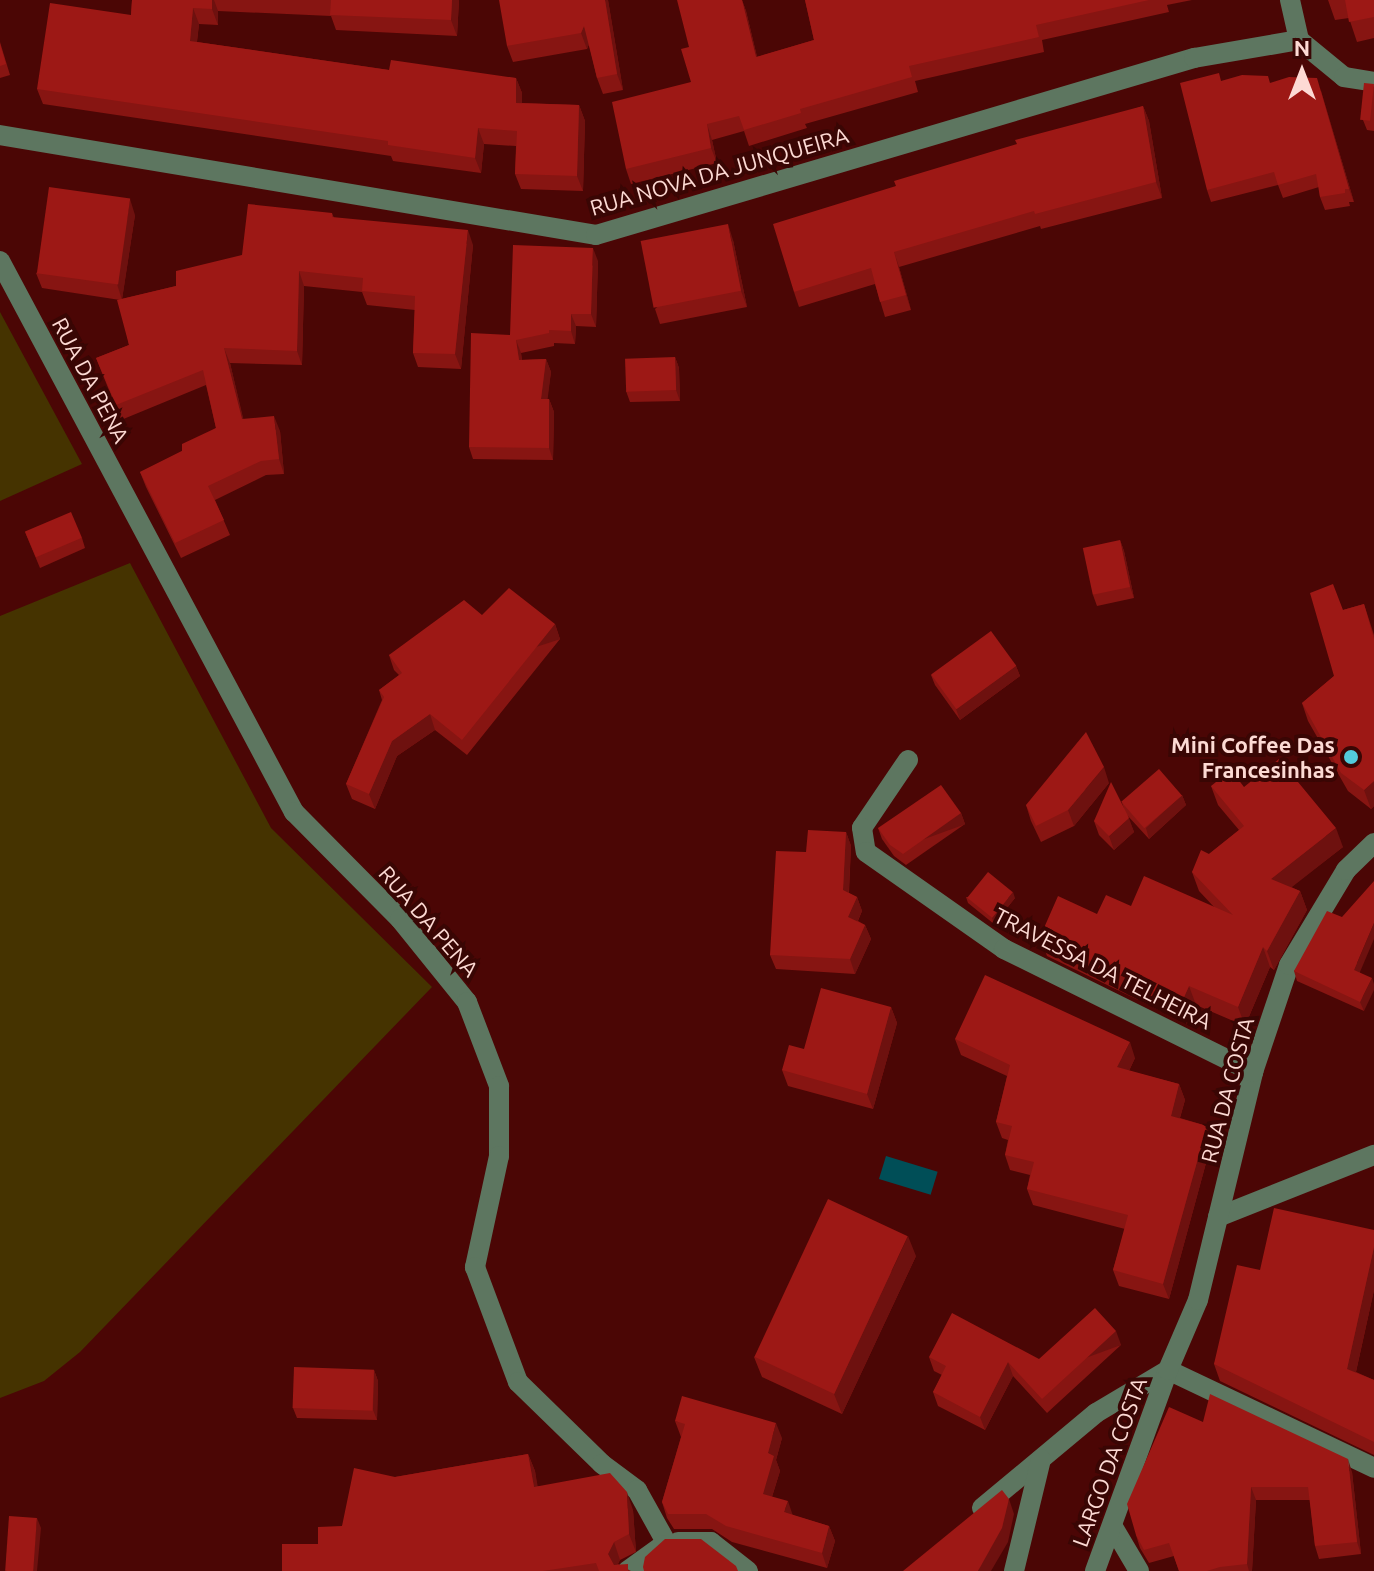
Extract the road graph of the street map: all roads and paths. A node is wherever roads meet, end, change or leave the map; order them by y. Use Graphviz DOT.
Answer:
graph roads {
  1 [pos="1290,0"];
  2 [pos="1299,40"];
  3 [pos="1374,82"];
  4 [pos="0,135"];
  5 [pos="0,261"];
  6 [pos="908,760"];
  7 [pos="1374,843"];
  8 [pos="1253,1072"];
  9 [pos="1374,1155"];
  10 [pos="1218,1217"];
  11 [pos="1168,1370"];
  12 [pos="1041,1459"];
  13 [pos="1374,1468"];
  14 [pos="968,1520"];
  15 [pos="1113,1527"];
  16 [pos="666,1542"];
  17 [pos="627,1571"];
  18 [pos="748,1571"];
  19 [pos="1014,1571"];
  20 [pos="1095,1571"];
  21 [pos="1139,1571"];
  1 -- 2 [label="street"];
  2 -- 3 [label="street"];
  2 -- 4 [label="street, RUA NOVA DA JUNQUEIRA"];
  5 -- 16 [label="street, RUA DA PENA"];
  6 -- 8 [label="street, TRAVESSA DA TELHEIRA"];
  7 -- 8 [label="street, RUA DA COSTA"];
  8 -- 10 [label="street, RUA DA COSTA"];
  9 -- 10 [label="street"];
  10 -- 11 [label="street, RUA DA COSTA"];
  11 -- 12 [label="street"];
  11 -- 13 [label="street"];
  11 -- 15 [label="street, LARGO DA COSTA"];
  12 -- 14 [label="street"];
  12 -- 19 [label="street"];
  15 -- 20 [label="street, LARGO DA COSTA"];
  15 -- 21 [label="street"];
  16 -- 17 [label="street"];
  16 -- 18 [label="street"];
}
